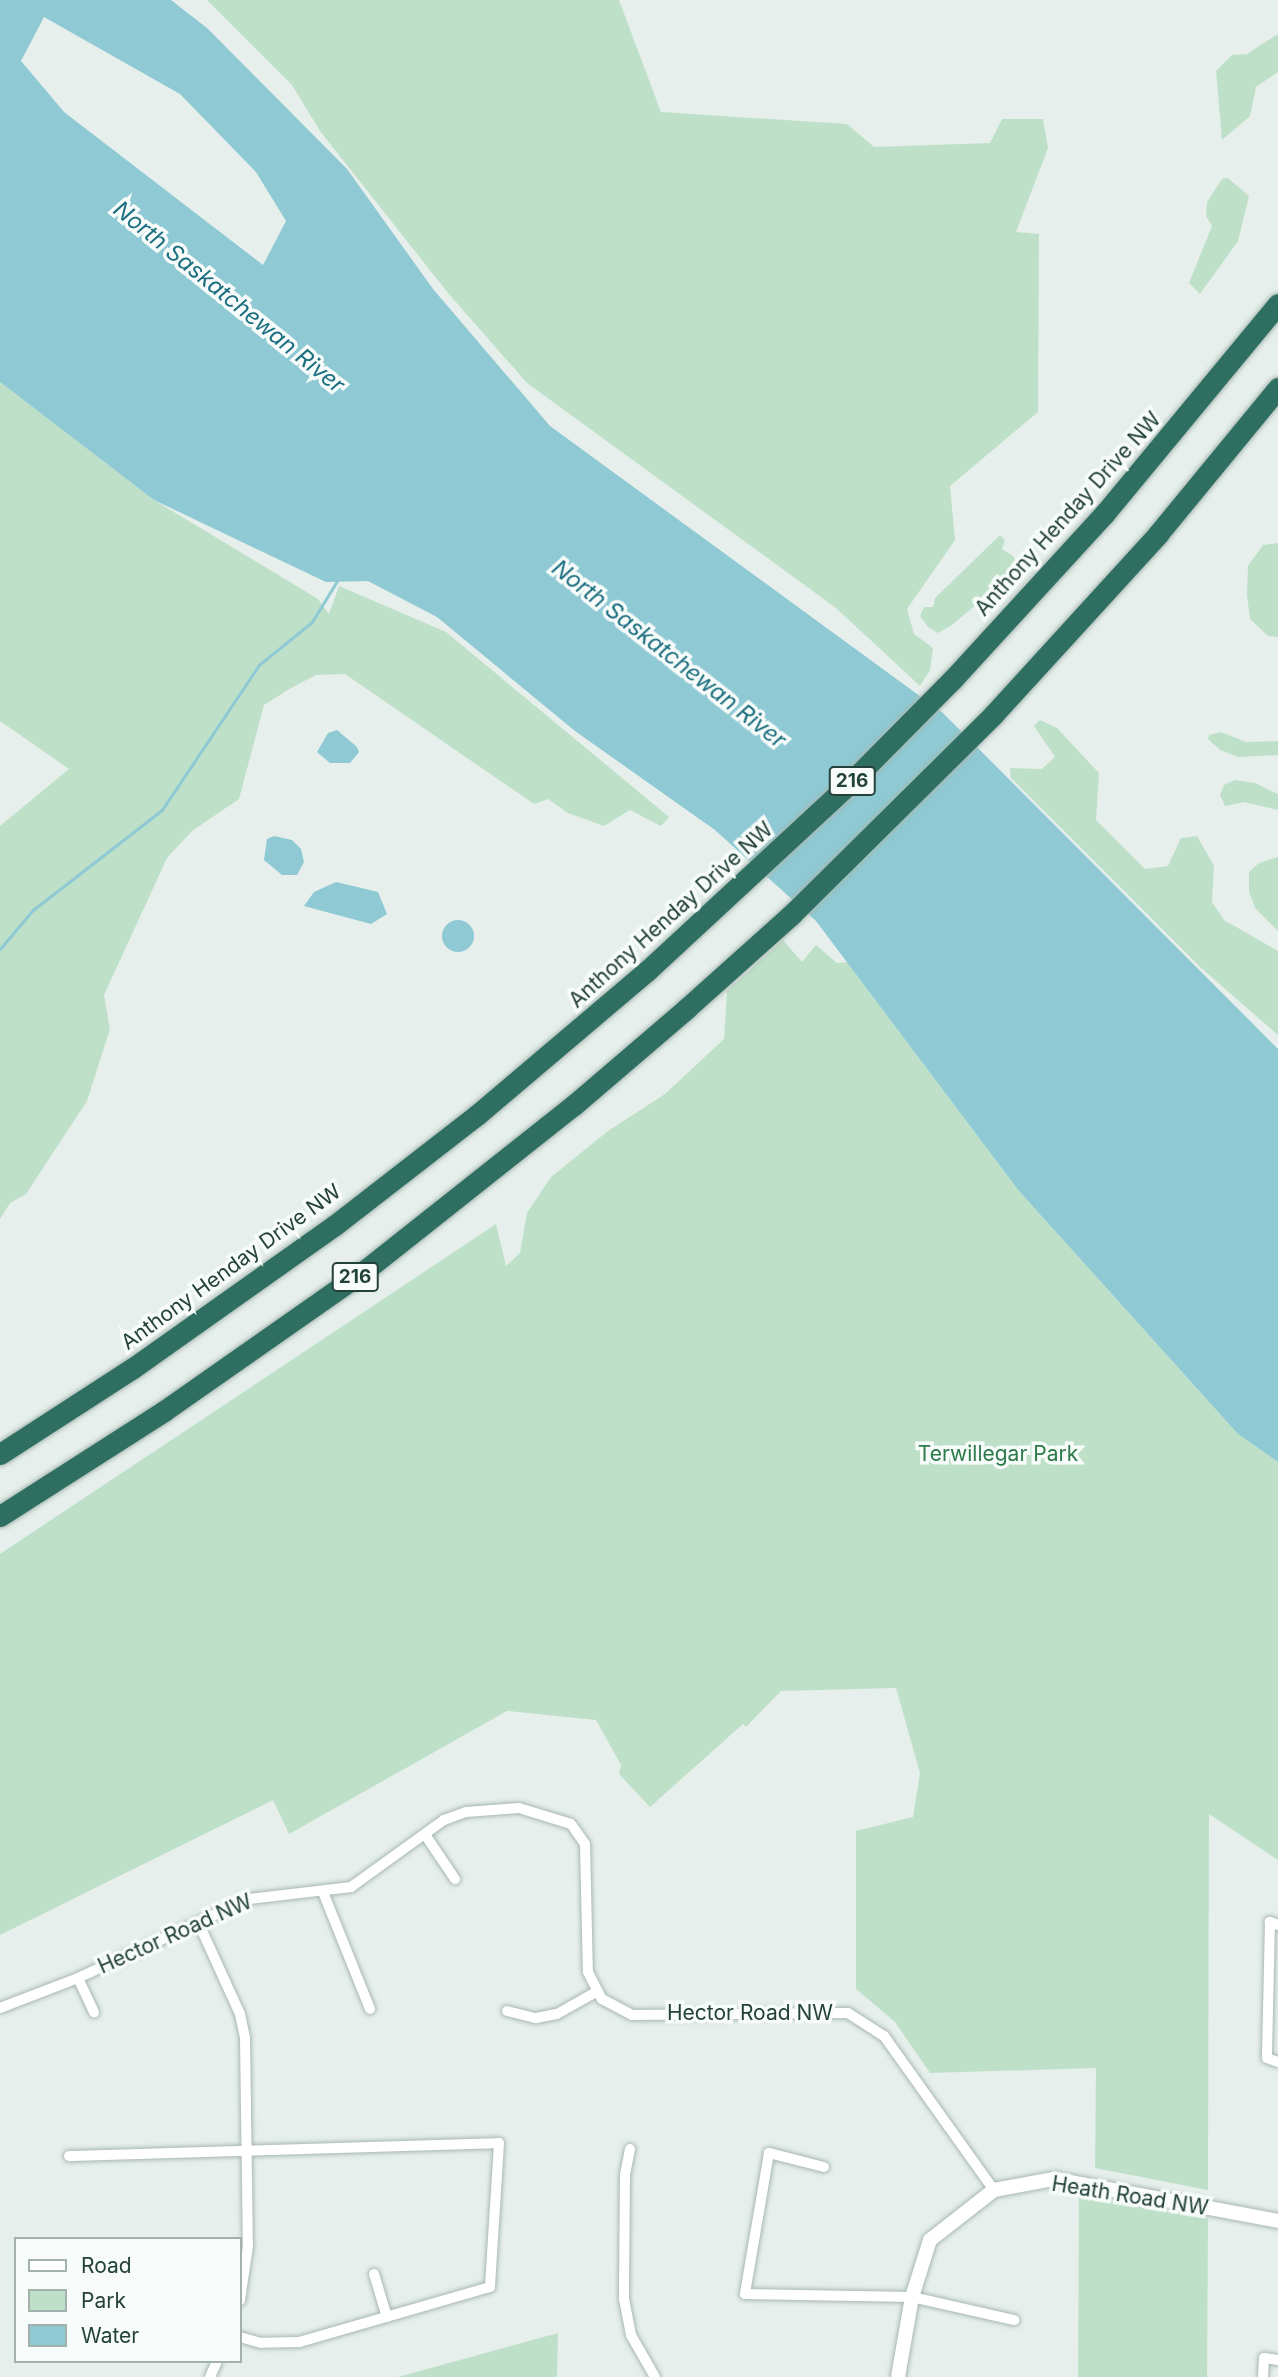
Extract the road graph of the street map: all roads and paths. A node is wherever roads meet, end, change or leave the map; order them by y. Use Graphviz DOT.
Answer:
graph roads {
  1 [pos="1278,304"];
  2 [pos="1273,396"];
  3 [pos="0,1454"];
  4 [pos="0,1516"];
  5 [pos="426,1836"];
  6 [pos="455,1879"];
  7 [pos="323,1892"];
  8 [pos="199,1924"];
  9 [pos="1278,1924"];
  10 [pos="78,1979"];
  11 [pos="596,1992"];
  12 [pos="0,2008"];
  13 [pos="370,2009"];
  14 [pos="508,2011"];
  15 [pos="93,2012"];
  16 [pos="1278,2062"];
  17 [pos="247,2149"];
  18 [pos="630,2149"];
  19 [pos="69,2156"];
  20 [pos="824,2167"];
  21 [pos="994,2190"];
  22 [pos="1278,2221"];
  23 [pos="374,2274"];
  24 [pos="242,2286"];
  25 [pos="912,2297"];
  26 [pos="387,2317"];
  27 [pos="1014,2320"];
  28 [pos="242,2338"];
  29 [pos="1278,2360"];
  30 [pos="652,2373"];
  31 [pos="640,2377"];
  32 [pos="898,2377"];
  33 [pos="1264,2377"];
  1 -- 3 [label="highway, Anthony Henday Drive NW / 216"];
  2 -- 4 [label="highway, 216"];
  5 -- 6 [label="street"];
  5 -- 7 [label="street, Hector Road NW"];
  5 -- 11 [label="street, Hector Road NW"];
  7 -- 8 [label="street, Hector Road NW"];
  7 -- 13 [label="street"];
  8 -- 10 [label="street, Hector Road NW"];
  8 -- 17 [label="street"];
  9 -- 16 [label="street"];
  10 -- 12 [label="street, Hector Road NW"];
  10 -- 15 [label="street, Hector Road NW"];
  11 -- 14 [label="street"];
  11 -- 21 [label="street, Hector Road NW"];
  17 -- 19 [label="street"];
  17 -- 24 [label="street"];
  17 -- 26 [label="street"];
  18 -- 30 [label="street"];
  20 -- 25 [label="street"];
  21 -- 22 [label="street, Heath Road NW"];
  21 -- 25 [label="street, Heath Road NW"];
  23 -- 26 [label="street"];
  25 -- 27 [label="street"];
  25 -- 32 [label="street, Heath Road NW"];
  26 -- 28 [label="street"];
  29 -- 33 [label="street"];
  30 -- 31 [label="street"];
}
